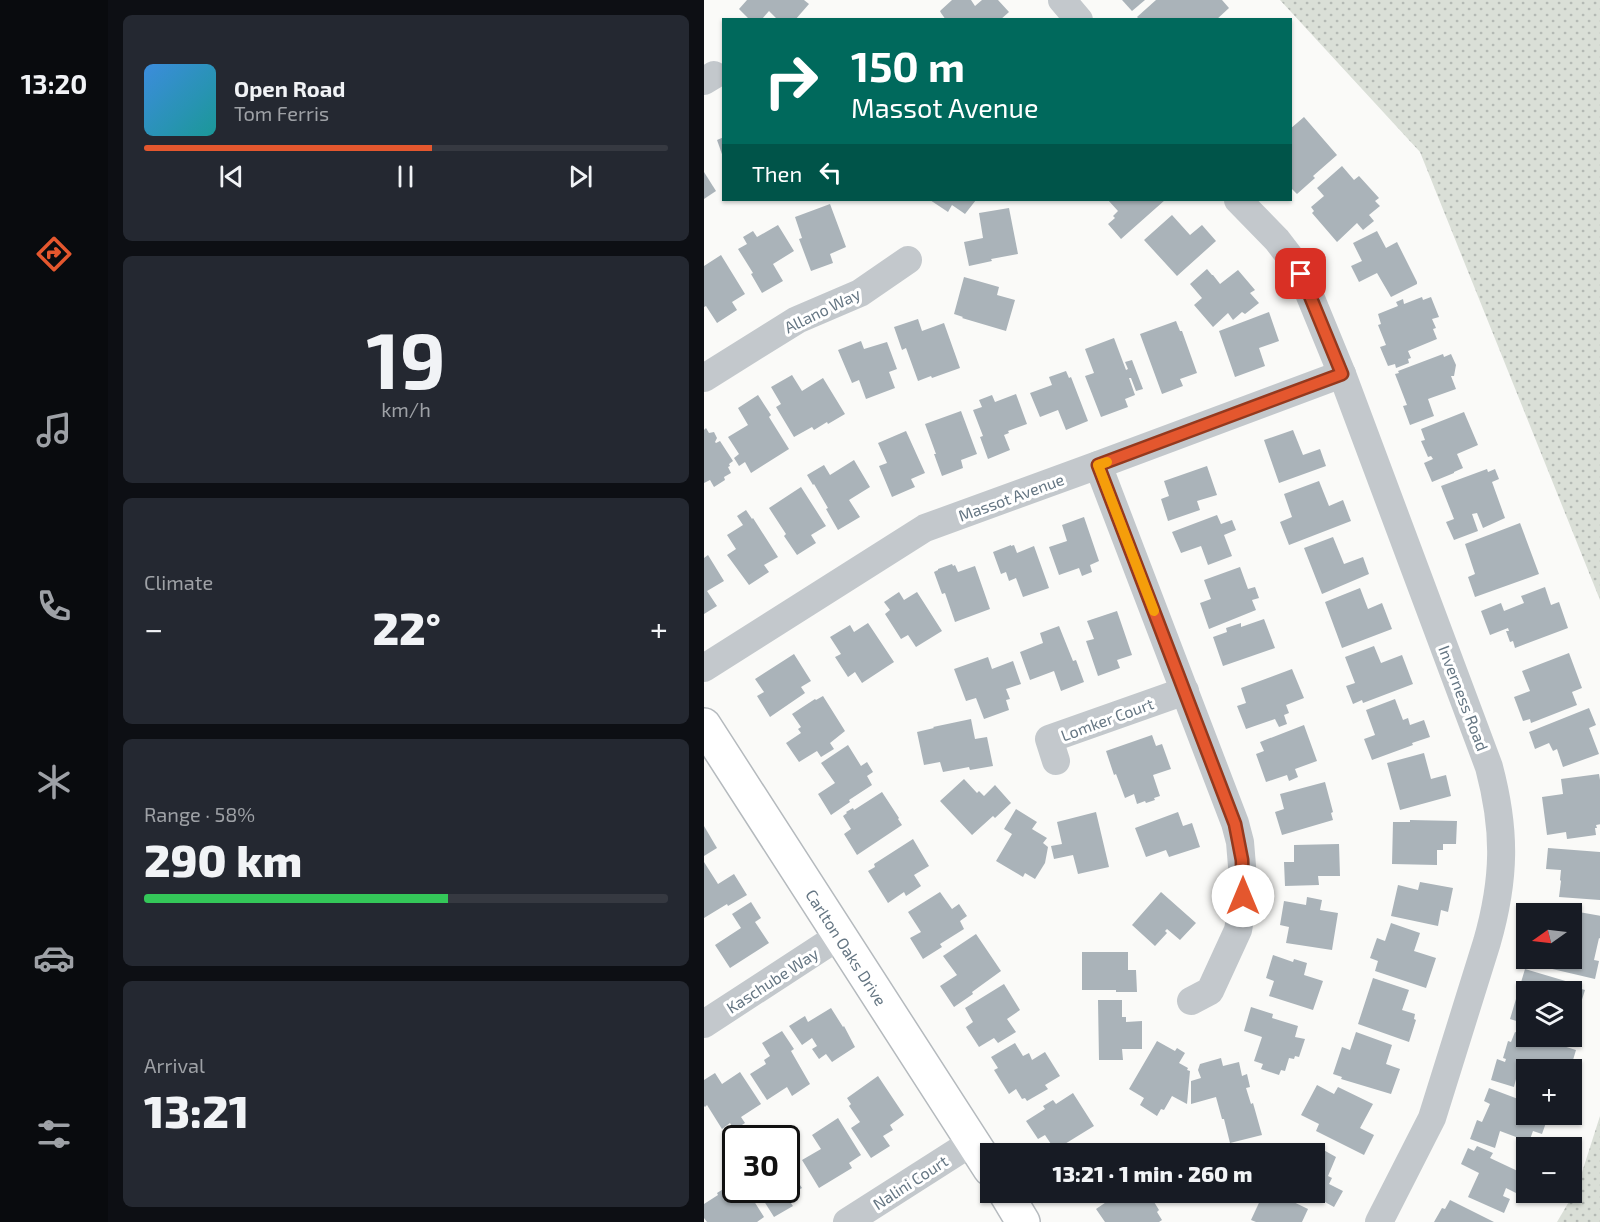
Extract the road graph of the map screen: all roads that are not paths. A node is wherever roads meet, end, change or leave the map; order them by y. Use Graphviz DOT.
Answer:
graph roads {
  1 [pos="1062,0"];
  2 [pos="1077,18"];
  3 [pos="1239,201"];
  4 [pos="908,260"];
  5 [pos="1342,374"];
  6 [pos="704,378"];
  7 [pos="1098,465"];
  8 [pos="704,668"];
  9 [pos="1185,691"];
  10 [pos="704,725"];
  11 [pos="1056,761"];
  12 [pos="839,936"];
  13 [pos="1192,1001"];
  14 [pos="704,1024"];
  15 [pos="974,1141"];
  16 [pos="980,1152"];
  17 [pos="1012,1203"];
  18 [pos="847,1222"];
  19 [pos="1023,1222"];
  20 [pos="1379,1222"];
  1 -- 2 [label="street"];
  3 -- 5 [label="street, Inverness Road"];
  4 -- 6 [label="street, Allano Way"];
  5 -- 7 [label="street, Massot Avenue"];
  5 -- 20 [label="street, Inverness Road"];
  7 -- 8 [label="street, Massot Avenue"];
  7 -- 9 [label="street"];
  9 -- 11 [label="street, Lomker Court"];
  9 -- 13 [label="street"];
  10 -- 12 [label="main road, Carlton Oaks Drive"];
  12 -- 14 [label="street, Kaschube Way"];
  12 -- 15 [label="main road, Carlton Oaks Drive"];
  15 -- 16 [label="main road, Carlton Oaks Drive"];
  15 -- 18 [label="street, Nalini Court"];
  17 -- 19 [label="main road"];
}
